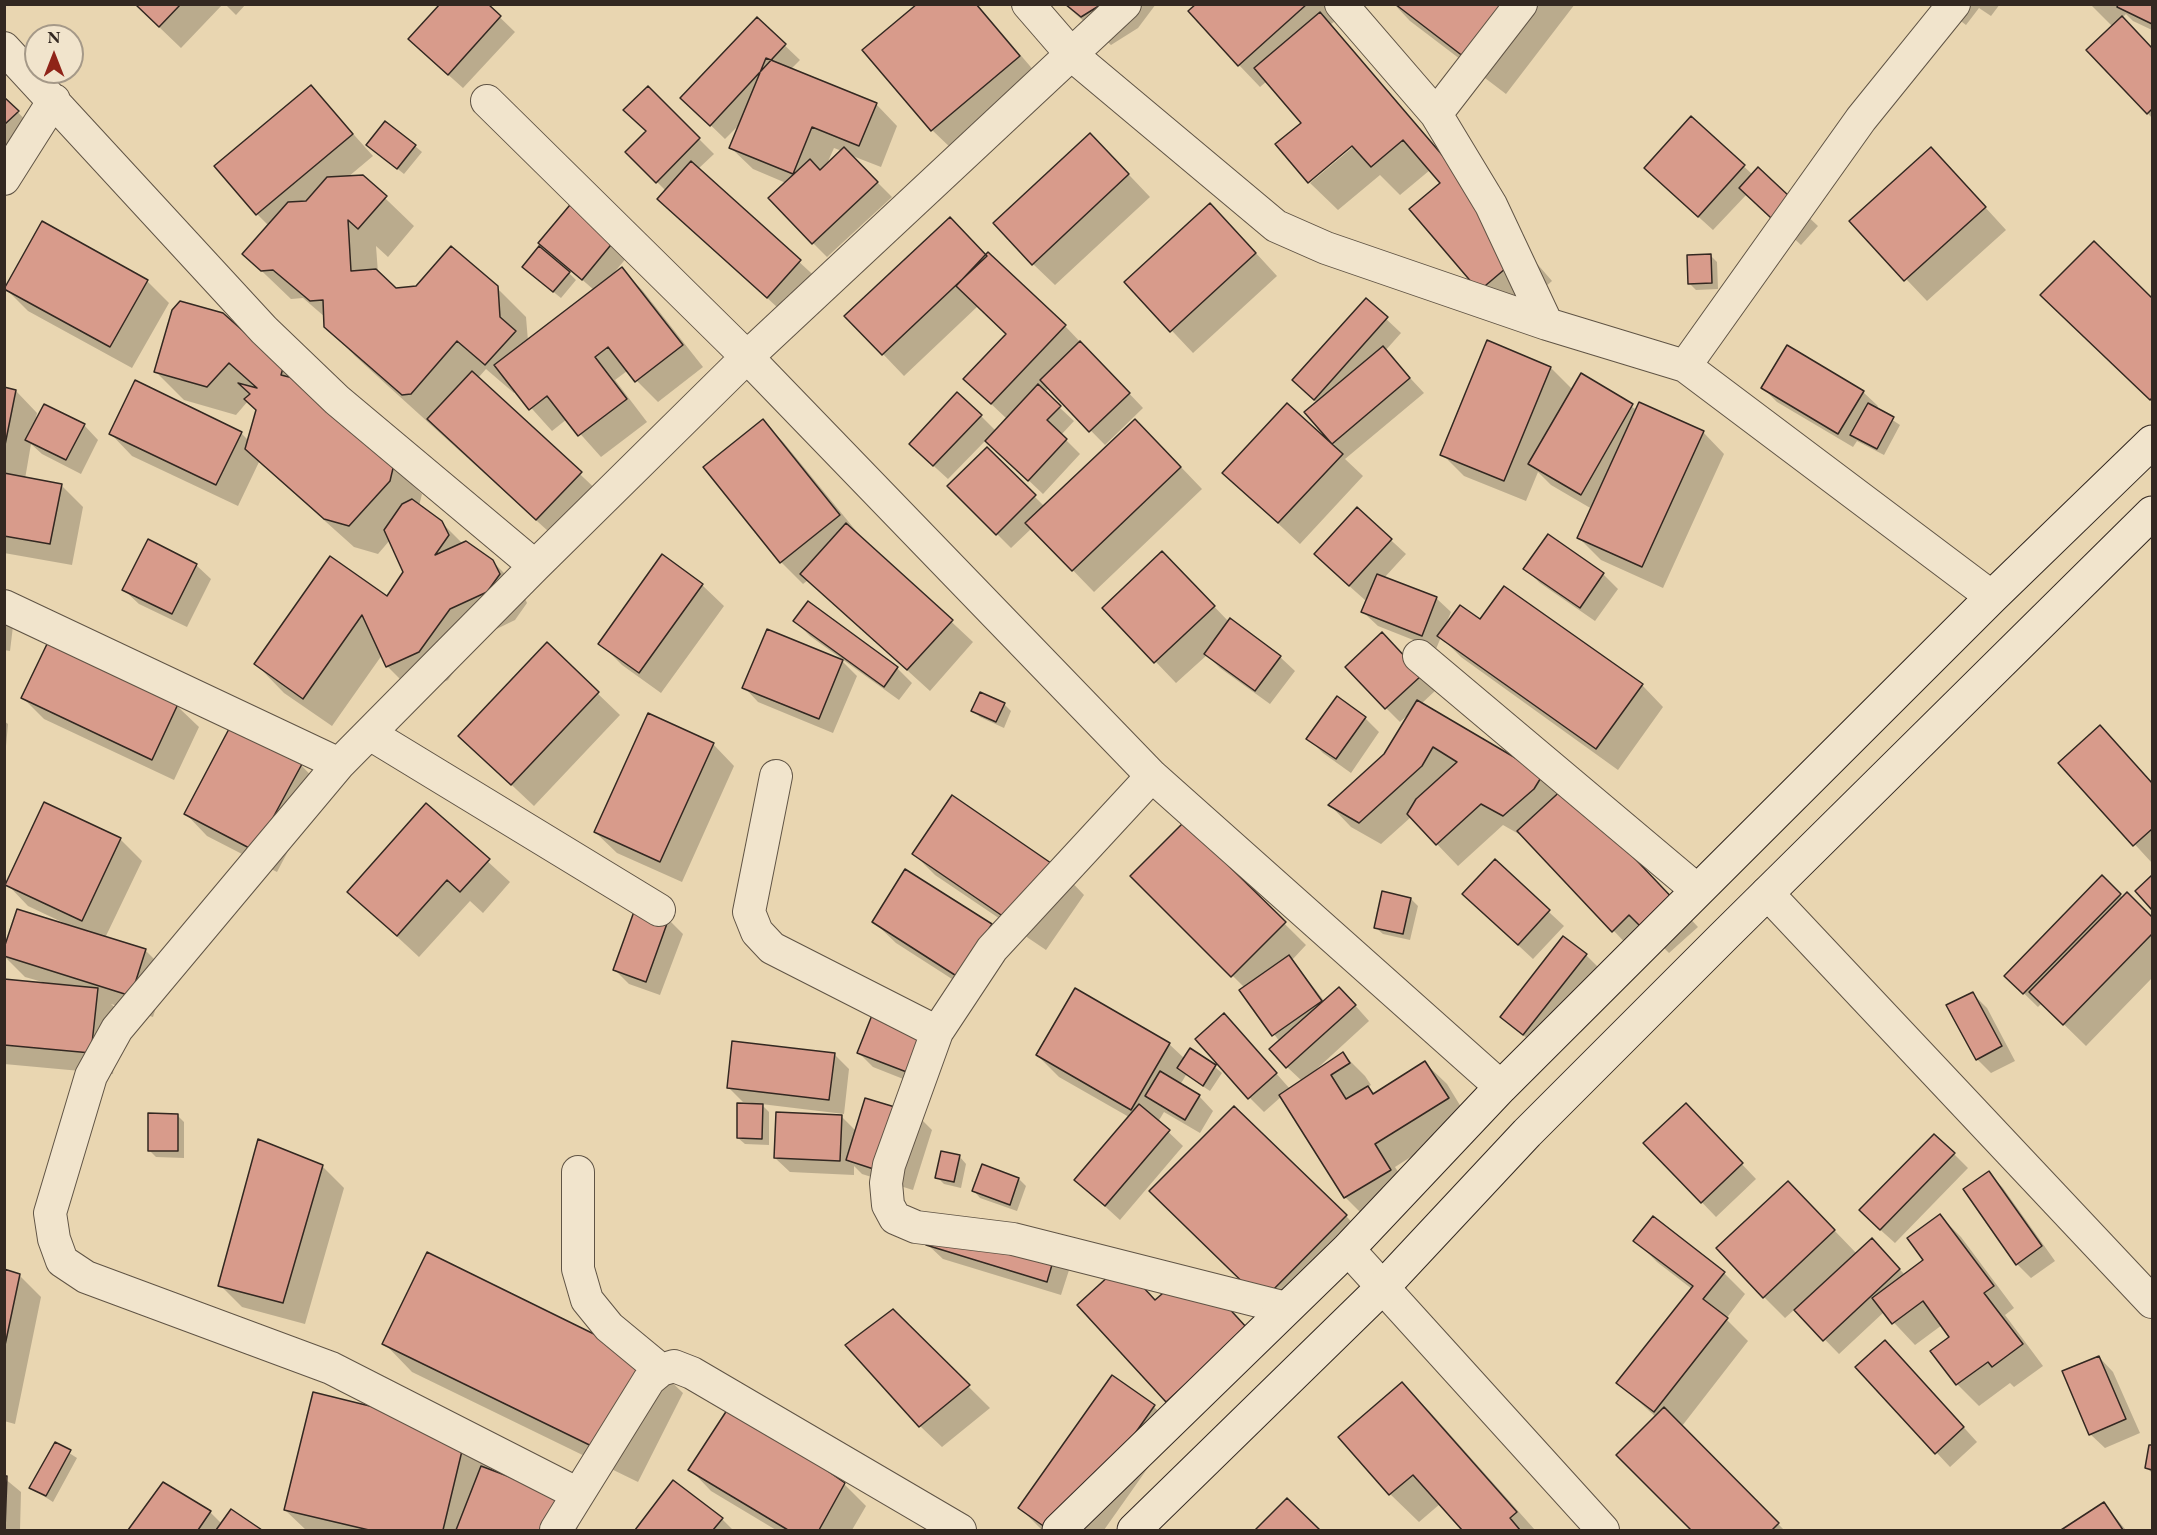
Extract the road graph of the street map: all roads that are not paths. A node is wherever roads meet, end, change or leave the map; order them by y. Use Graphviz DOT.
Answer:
graph roads {
  1 [pos="1028,4"];
  2 [pos="1125,4"];
  3 [pos="1341,4"];
  4 [pos="1521,4"];
  5 [pos="1954,4"];
  6 [pos="4,48"];
  7 [pos="1073,56"];
  8 [pos="54,100"];
  9 [pos="488,101"];
  10 [pos="1436,114"];
  11 [pos="4,179"];
  12 [pos="1547,324"];
  13 [pos="747,357"];
  14 [pos="1684,366"];
  15 [pos="2152,442"];
  16 [pos="2152,513"];
  17 [pos="534,566"];
  18 [pos="1992,597"];
  19 [pos="4,606"];
  20 [pos="1419,656"];
  21 [pos="370,734"];
  22 [pos="339,764"];
  23 [pos="776,776"];
  24 [pos="1152,776"];
  25 [pos="1697,890"];
  26 [pos="1767,893"];
  27 [pos="659,910"];
  28 [pos="937,1032"];
  29 [pos="1501,1087"];
  30 [pos="578,1173"];
  31 [pos="1348,1249"];
  32 [pos="1383,1287"];
  33 [pos="2152,1302"];
  34 [pos="1286,1308"];
  35 [pos="661,1370"];
  36 [pos="578,1494"];
  37 [pos="556,1530"];
  38 [pos="960,1530"];
  39 [pos="1059,1530"];
  40 [pos="1134,1530"];
  41 [pos="1603,1530"];
  1 -- 7 [label="street"];
  2 -- 7 [label="street"];
  3 -- 10 [label="street"];
  4 -- 10 [label="street"];
  5 -- 14 [label="street"];
  6 -- 8 [label="street"];
  7 -- 12 [label="street"];
  7 -- 13 [label="street"];
  8 -- 11 [label="street"];
  8 -- 17 [label="street"];
  9 -- 13 [label="street"];
  10 -- 12 [label="street"];
  12 -- 14 [label="street"];
  13 -- 17 [label="street"];
  13 -- 24 [label="street"];
  14 -- 18 [label="street"];
  15 -- 18 [label="main road"];
  16 -- 26 [label="main road"];
  17 -- 21 [label="street"];
  18 -- 25 [label="main road"];
  19 -- 22 [label="street"];
  20 -- 25 [label="street"];
  21 -- 22 [label="street"];
  21 -- 27 [label="street"];
  22 -- 36 [label="street"];
  23 -- 28 [label="street"];
  24 -- 28 [label="street"];
  24 -- 29 [label="street"];
  25 -- 29 [label="main road"];
  26 -- 32 [label="main road"];
  26 -- 33 [label="street"];
  28 -- 34 [label="street"];
  29 -- 31 [label="main road"];
  30 -- 35 [label="street"];
  31 -- 32 [label="street"];
  31 -- 34 [label="main road"];
  32 -- 40 [label="main road"];
  32 -- 41 [label="street"];
  34 -- 39 [label="main road"];
  35 -- 36 [label="street"];
  35 -- 38 [label="street"];
  36 -- 37 [label="street"];
}
